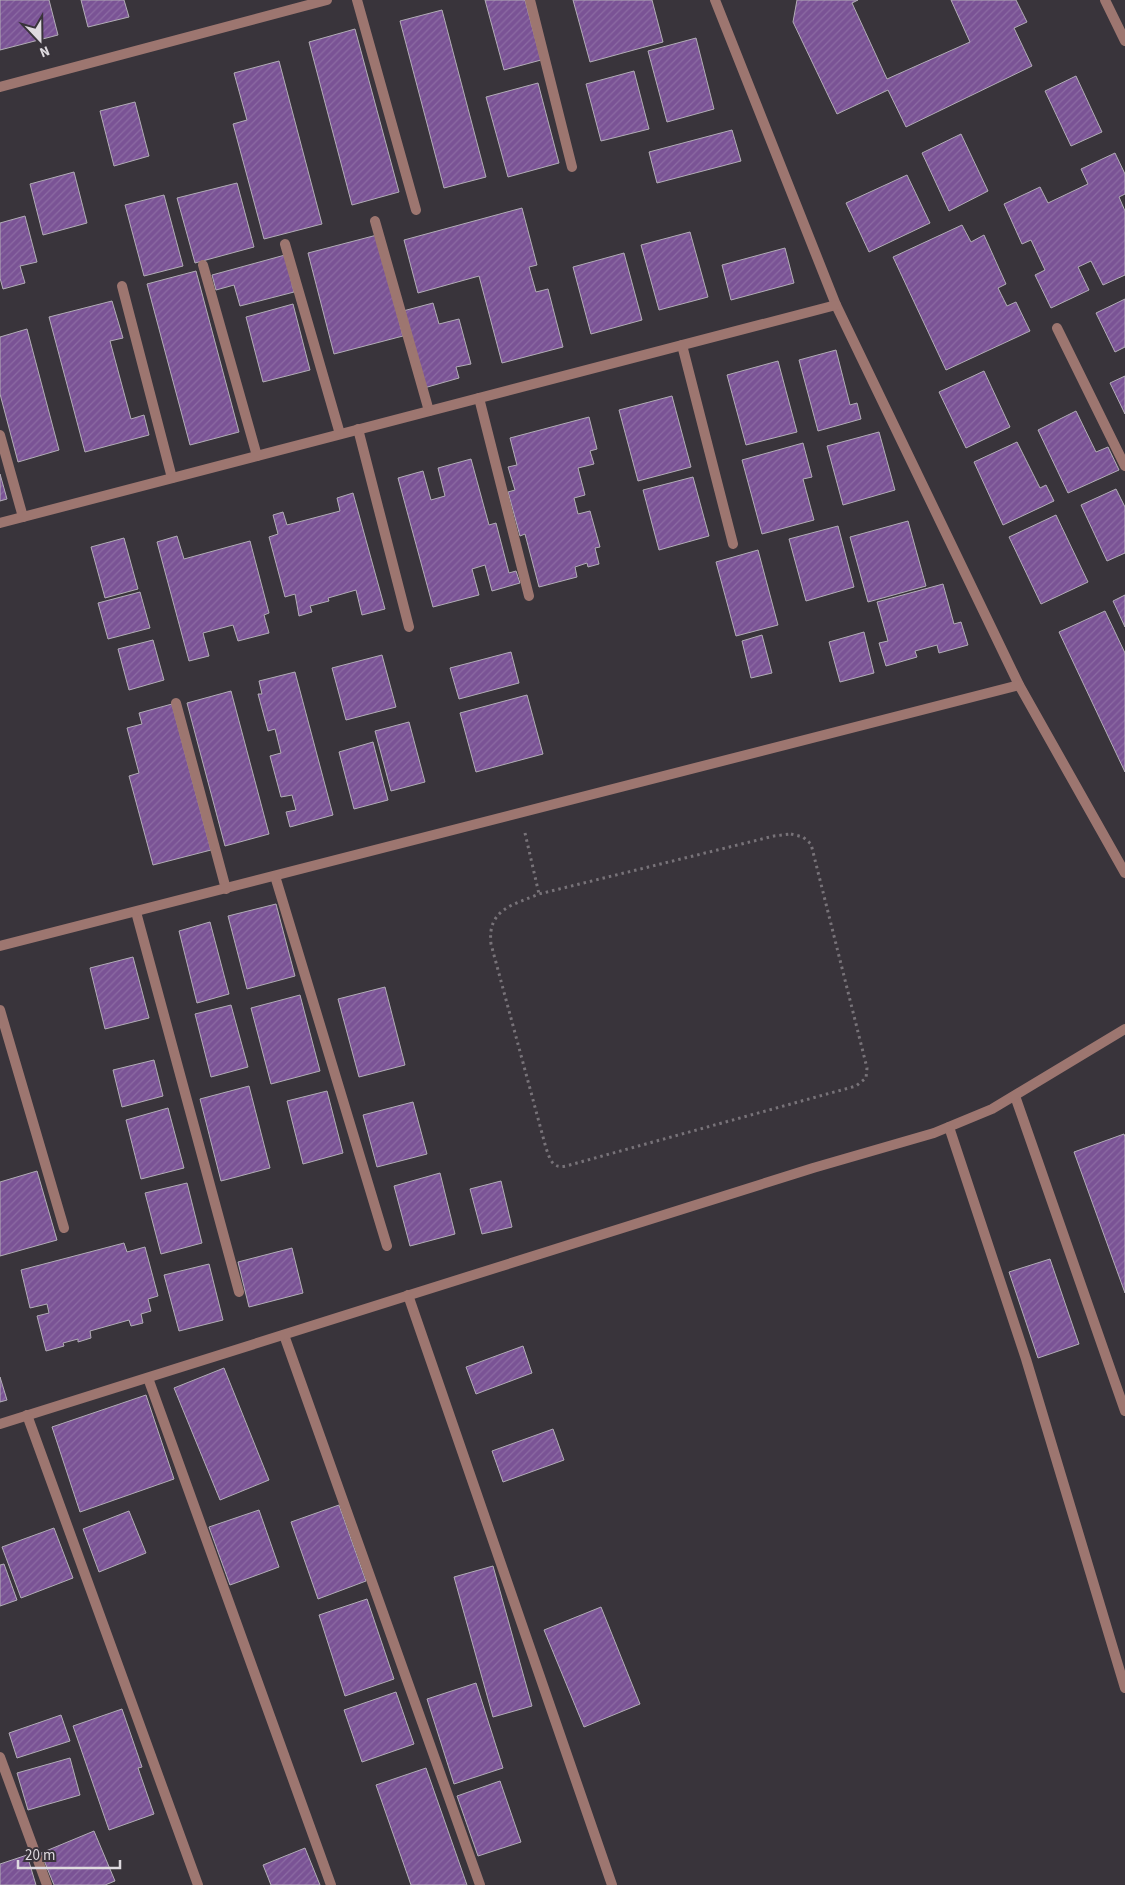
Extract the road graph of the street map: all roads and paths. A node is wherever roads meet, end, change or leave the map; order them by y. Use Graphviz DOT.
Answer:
graph roads {
  1 [pos="327,0"];
  2 [pos="357,0"];
  3 [pos="530,0"];
  4 [pos="715,0"];
  5 [pos="1105,0"];
  6 [pos="1125,41"];
  7 [pos="0,87"];
  8 [pos="572,167"];
  9 [pos="416,210"];
  10 [pos="375,221"];
  11 [pos="285,244"];
  12 [pos="203,265"];
  13 [pos="122,286"];
  14 [pos="836,305"];
  15 [pos="1057,328"];
  16 [pos="682,345"];
  17 [pos="479,398"];
  18 [pos="429,411"];
  19 [pos="358,429"];
  20 [pos="340,434"];
  21 [pos="0,435"];
  22 [pos="257,456"];
  23 [pos="1125,466"];
  24 [pos="172,478"];
  25 [pos="23,517"];
  26 [pos="0,522"];
  27 [pos="733,544"];
  28 [pos="529,596"];
  29 [pos="408,627"];
  30 [pos="1020,685"];
  31 [pos="176,703"];
  32 [pos="520,813"];
  33 [pos="1125,873"];
  34 [pos="275,876"];
  35 [pos="226,889"];
  36 [pos="539,894"];
  37 [pos="136,912"];
  38 [pos="0,946"];
  39 [pos="0,1010"];
  40 [pos="1125,1029"];
  41 [pos="1014,1096"];
  42 [pos="949,1127"];
  43 [pos="64,1228"];
  44 [pos="387,1246"];
  45 [pos="239,1292"];
  46 [pos="408,1295"];
  47 [pos="284,1335"];
  48 [pos="148,1378"];
  49 [pos="1125,1411"];
  50 [pos="27,1415"];
  51 [pos="0,1424"];
  52 [pos="1125,1688"];
  53 [pos="0,1758"];
  54 [pos="47,1885"];
  55 [pos="198,1885"];
  56 [pos="331,1885"];
  57 [pos="480,1885"];
  58 [pos="612,1885"];
  1 -- 7 [label="street"];
  2 -- 9 [label="street"];
  3 -- 8 [label="street"];
  4 -- 14 [label="street"];
  5 -- 6 [label="street"];
  10 -- 18 [label="street"];
  11 -- 20 [label="street"];
  12 -- 22 [label="street"];
  13 -- 24 [label="street"];
  14 -- 16 [label="street"];
  14 -- 30 [label="street"];
  15 -- 23 [label="street"];
  16 -- 17 [label="street"];
  16 -- 27 [label="street"];
  17 -- 18 [label="street"];
  17 -- 28 [label="street"];
  18 -- 19 [label="street"];
  19 -- 20 [label="street"];
  19 -- 29 [label="street"];
  20 -- 22 [label="street"];
  21 -- 25 [label="street"];
  22 -- 24 [label="street"];
  24 -- 25 [label="street"];
  25 -- 26 [label="street"];
  30 -- 32 [label="street"];
  30 -- 33 [label="street"];
  31 -- 35 [label="street"];
  32 -- 34 [label="street"];
  32 -- 36 [label="path"];
  34 -- 35 [label="street"];
  34 -- 44 [label="street"];
  35 -- 37 [label="street"];
  36 -- 36 [label="path"];
  37 -- 38 [label="street"];
  37 -- 45 [label="street"];
  39 -- 43 [label="street"];
  40 -- 41 [label="street"];
  41 -- 42 [label="street"];
  41 -- 49 [label="street"];
  42 -- 46 [label="street"];
  42 -- 52 [label="street"];
  46 -- 47 [label="street"];
  46 -- 58 [label="street"];
  47 -- 48 [label="street"];
  47 -- 57 [label="street"];
  48 -- 50 [label="street"];
  48 -- 56 [label="street"];
  50 -- 51 [label="street"];
  50 -- 55 [label="street"];
  53 -- 54 [label="street"];
}
